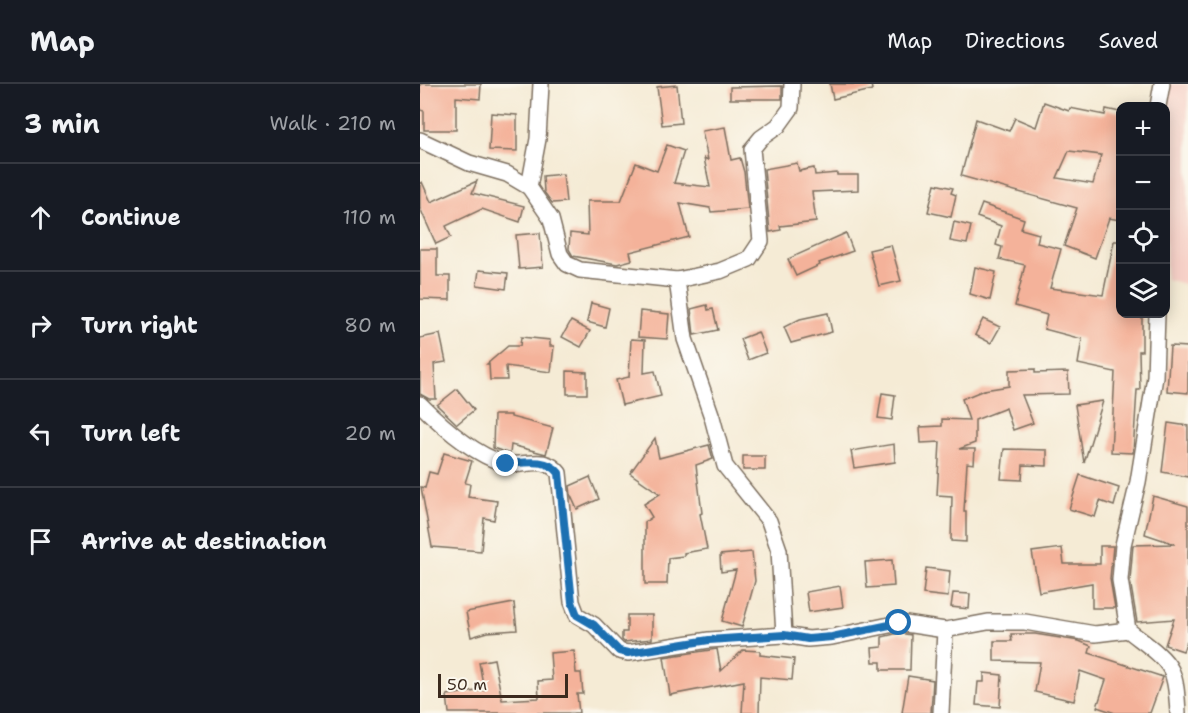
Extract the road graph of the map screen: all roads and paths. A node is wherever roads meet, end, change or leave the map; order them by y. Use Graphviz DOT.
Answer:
graph roads {
  1 [pos="541,84"];
  2 [pos="792,84"];
  3 [pos="1162,84"];
  4 [pos="1159,102"];
  5 [pos="420,140"];
  6 [pos="529,187"];
  7 [pos="677,280"];
  8 [pos="1157,318"];
  9 [pos="420,404"];
  10 [pos="945,630"];
  11 [pos="1128,630"];
  12 [pos="784,635"];
  13 [pos="941,713"];
  14 [pos="1178,713"];
  1 -- 6 [label="street"];
  2 -- 7 [label="street"];
  3 -- 4 [label="street"];
  5 -- 6 [label="street"];
  6 -- 7 [label="street"];
  7 -- 12 [label="street"];
  8 -- 11 [label="street"];
  9 -- 12 [label="street"];
  10 -- 11 [label="street"];
  10 -- 12 [label="street"];
  10 -- 13 [label="street"];
  11 -- 14 [label="street"];
}
